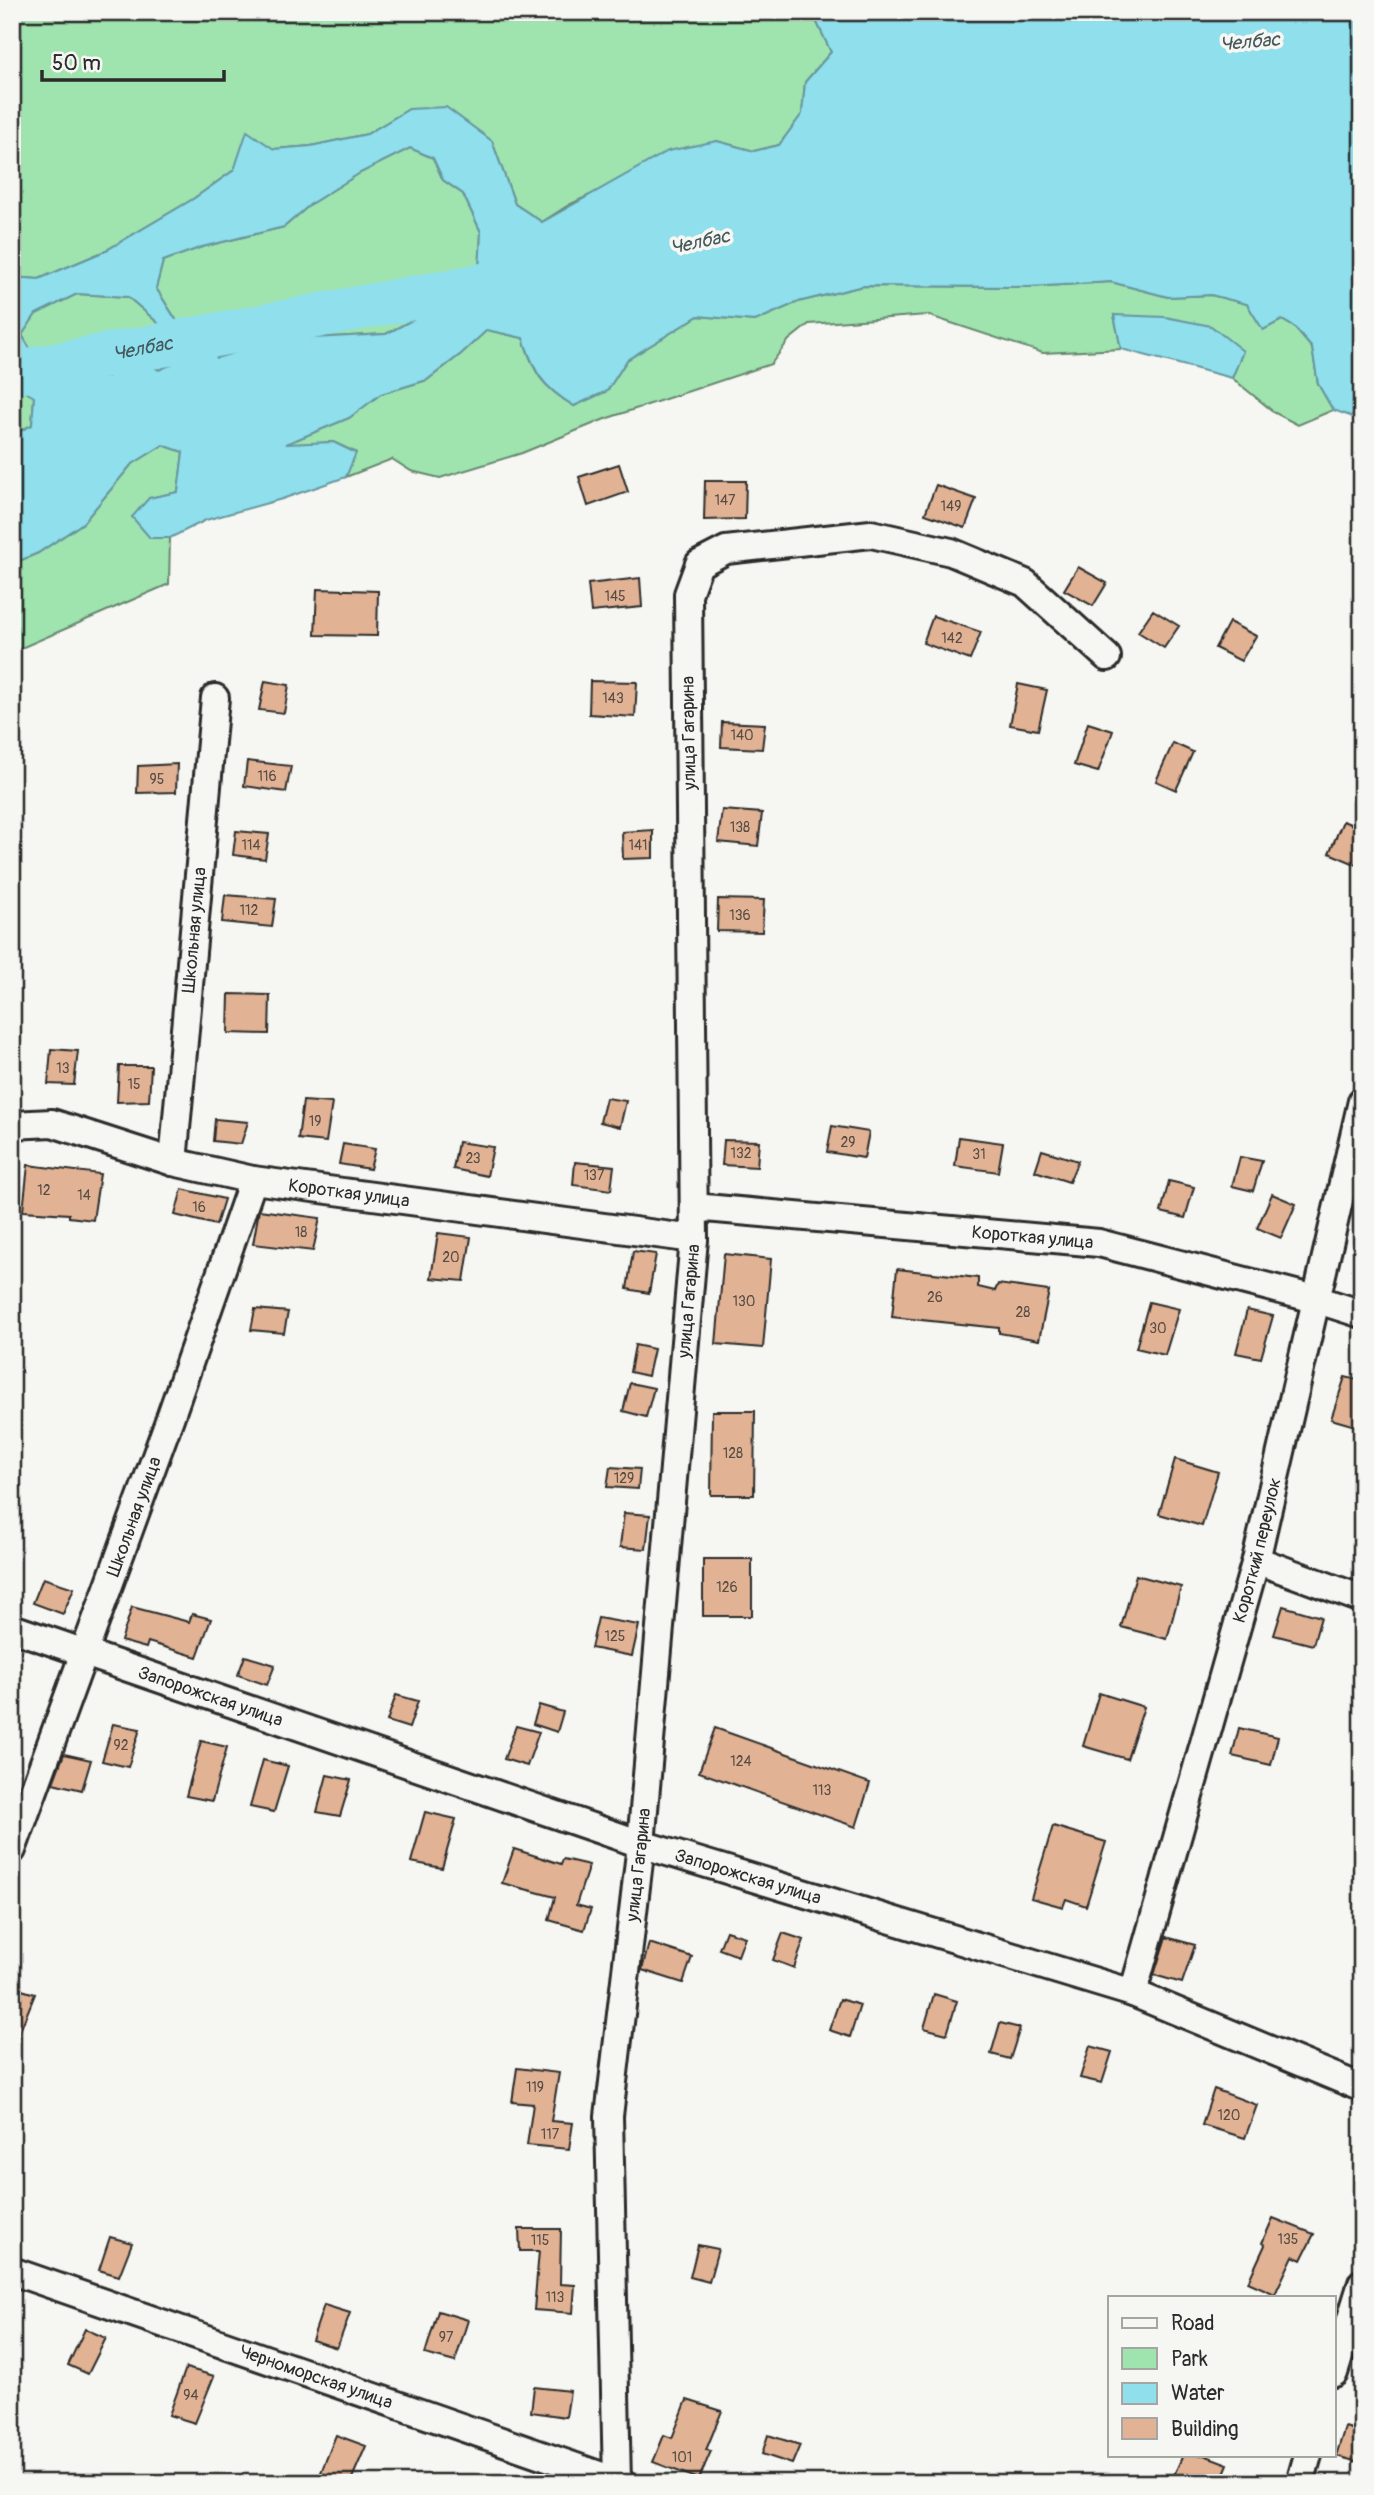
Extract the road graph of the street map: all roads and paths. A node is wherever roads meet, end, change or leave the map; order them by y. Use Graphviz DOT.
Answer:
graph roads {
  1 [pos="1107,657"];
  2 [pos="215,698"];
  3 [pos="1362,1101"];
  4 [pos="12,1125"];
  5 [pos="173,1162"];
  6 [pos="253,1180"];
  7 [pos="694,1207"];
  8 [pos="694,1239"];
  9 [pos="1315,1299"];
  10 [pos="1362,1314"];
  11 [pos="1256,1560"];
  12 [pos="1362,1599"];
  13 [pos="12,1628"];
  14 [pos="84,1651"];
  15 [pos="641,1843"];
  16 [pos="12,1850"];
  17 [pos="1133,1993"];
  18 [pos="1362,2088"];
  19 [pos="12,2271"];
  20 [pos="1362,2283"];
  21 [pos="1336,2367"];
  22 [pos="1308,2456"];
  23 [pos="619,2482"];
  24 [pos="1300,2483"];
  1 -- 7 [label="street, улица Гагарина"];
  2 -- 5 [label="street, Школьная улица"];
  3 -- 9 [label="street, Короткий переулок"];
  4 -- 5 [label="street, Короткая улица"];
  5 -- 6 [label="street, Короткая улица"];
  6 -- 8 [label="street, Короткая улица"];
  6 -- 14 [label="street, Школьная улица"];
  7 -- 8 [label="street, улица Гагарина"];
  7 -- 9 [label="street, Короткая улица"];
  8 -- 15 [label="street, улица Гагарина"];
  9 -- 10 [label="street, Короткая улица"];
  9 -- 11 [label="street, Короткий переулок"];
  11 -- 12 [label="street"];
  11 -- 17 [label="street, Короткий переулок"];
  13 -- 14 [label="street, Запорожская улица"];
  14 -- 15 [label="street, Запорожская улица"];
  14 -- 16 [label="street, Школьная улица"];
  15 -- 17 [label="street, Запорожская улица"];
  15 -- 23 [label="street, улица Гагарина"];
  17 -- 18 [label="street, Запорожская улица"];
  19 -- 23 [label="street, Черноморская улица"];
  20 -- 21 [label="street"];
  22 -- 24 [label="street"];
}
